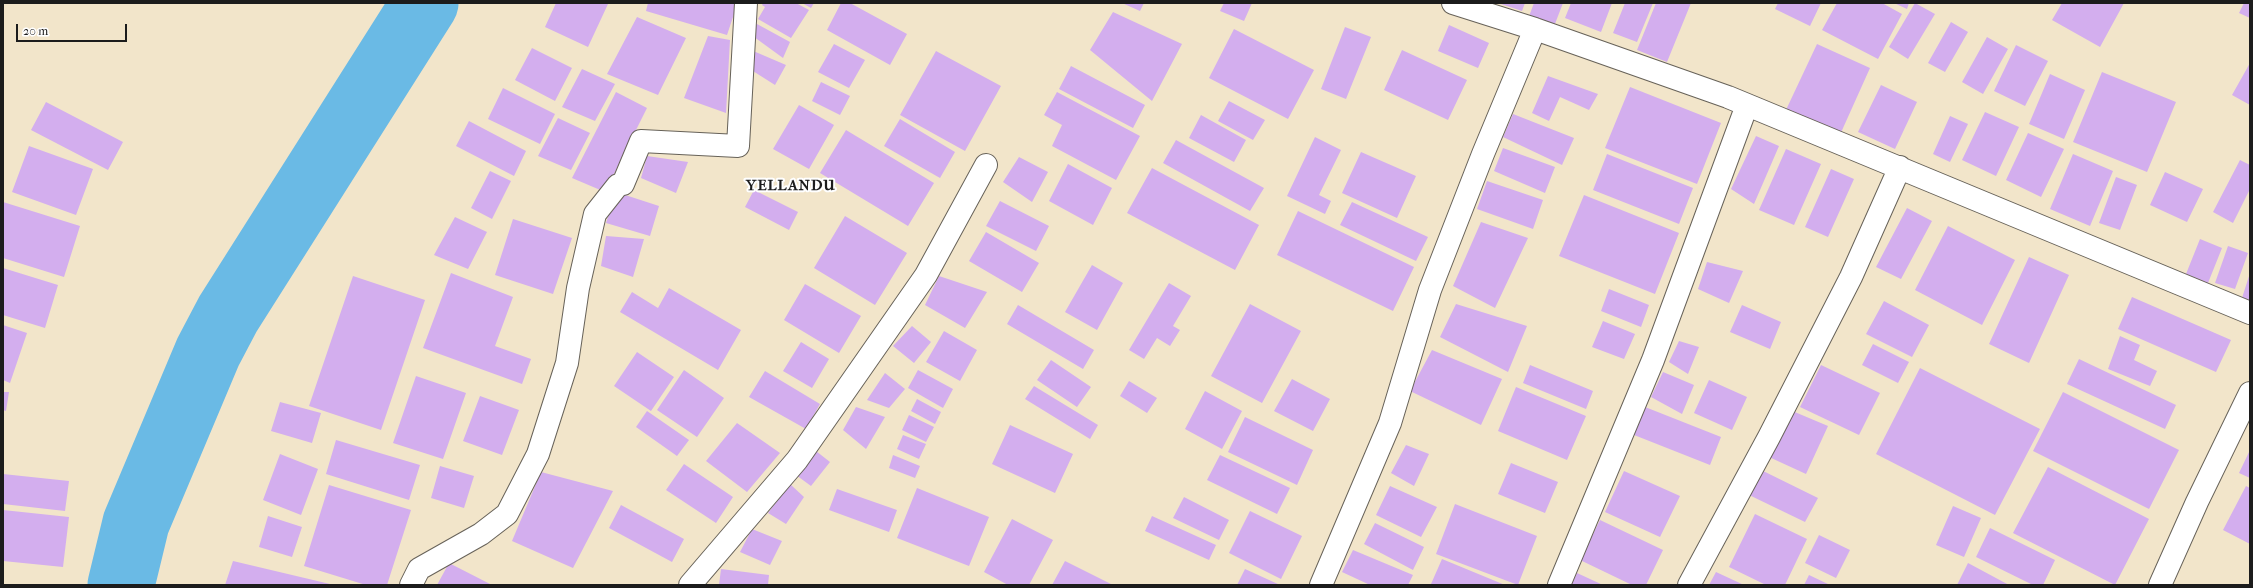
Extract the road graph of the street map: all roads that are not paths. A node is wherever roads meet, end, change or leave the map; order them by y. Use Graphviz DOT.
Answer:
graph roads {
  1 [pos="746,3"];
  2 [pos="1453,3"];
  3 [pos="1535,29"];
  4 [pos="1747,105"];
  5 [pos="986,166"];
  6 [pos="1900,167"];
  7 [pos="2250,313"];
  8 [pos="2250,394"];
  9 [pos="411,585"];
  10 [pos="690,585"];
  11 [pos="1321,585"];
  12 [pos="1559,585"];
  13 [pos="1690,585"];
  14 [pos="2160,585"];
  1 -- 9 [label="street"];
  2 -- 3 [label="street"];
  3 -- 4 [label="street"];
  3 -- 11 [label="street"];
  4 -- 6 [label="street"];
  4 -- 12 [label="street"];
  5 -- 10 [label="street"];
  6 -- 7 [label="street"];
  6 -- 13 [label="street"];
  8 -- 14 [label="street"];
}
